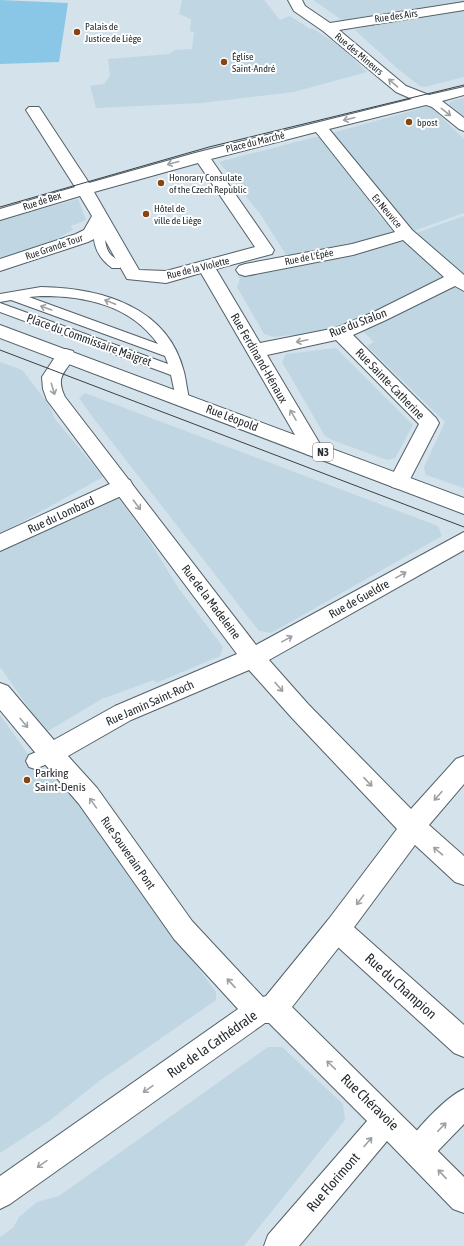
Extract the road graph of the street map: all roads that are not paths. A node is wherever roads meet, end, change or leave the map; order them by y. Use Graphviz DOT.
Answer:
graph roads {
  1 [pos="295,0"];
  2 [pos="464,6"];
  3 [pos="328,28"];
  4 [pos="464,90"];
  5 [pos="428,100"];
  6 [pos="34,110"];
  7 [pos="320,126"];
  8 [pos="464,126"];
  9 [pos="201,156"];
  10 [pos="84,188"];
  11 [pos="0,215"];
  12 [pos="99,218"];
  13 [pos="406,234"];
  14 [pos="270,257"];
  15 [pos="0,265"];
  16 [pos="116,265"];
  17 [pos="208,272"];
  18 [pos="460,282"];
  19 [pos="6,297"];
  20 [pos="0,307"];
  21 [pos="0,331"];
  22 [pos="340,332"];
  23 [pos="255,351"];
  24 [pos="170,353"];
  25 [pos="66,356"];
  26 [pos="178,373"];
  27 [pos="182,399"];
  28 [pos="312,449"];
  29 [pos="399,481"];
  30 [pos="123,486"];
  31 [pos="464,506"];
  32 [pos="464,540"];
  33 [pos="0,543"];
  34 [pos="253,658"];
  35 [pos="0,693"];
  36 [pos="43,758"];
  37 [pos="460,777"];
  38 [pos="413,828"];
  39 [pos="464,873"];
  40 [pos="337,929"];
  41 [pos="267,1009"];
  42 [pos="464,1043"];
  43 [pos="464,1103"];
  44 [pos="387,1119"];
  45 [pos="419,1150"];
  46 [pos="0,1194"];
  47 [pos="464,1198"];
  48 [pos="285,1243"];
  1 -- 3 [label="street, Rue des Mineurs"];
  2 -- 3 [label="street, Rue des Airs"];
  5 -- 3 [label="street, Rue des Mineurs, one-way"];
  4 -- 5 [label="street, Place du Marché"];
  5 -- 7 [label="street, Place du Marché, one-way"];
  5 -- 8 [label="street, Rue des Mineurs, one-way"];
  6 -- 10 [label="street, Rue de la Violette"];
  7 -- 9 [label="street, Place du Marché"];
  7 -- 13 [label="street, En Neuvice"];
  9 -- 10 [label="street, Place du Marché, one-way"];
  9 -- 14 [label="street"];
  10 -- 11 [label="street, Rue de Bex"];
  10 -- 12 [label="street, Rue de la Violette"];
  12 -- 15 [label="street, Rue Grande Tour"];
  12 -- 16 [label="lane"];
  12 -- 17 [label="street, Rue de la Violette"];
  13 -- 14 [label="street, Rue de L'Épée"];
  13 -- 18 [label="street, En Neuvice"];
  14 -- 17 [label="street, Rue de L'Épée"];
  17 -- 23 [label="street, Rue Ferdinand-Hénaux"];
  18 -- 22 [label="street, Rue du Stalon"];
  24 -- 19 [label="lane, Place du Commissaire Maigret, one-way"];
  24 -- 19 [label="lane, Place du Commissaire Maigret, one-way"];
  20 -- 26 [label="lane, Place du Commissaire Maigret"];
  21 -- 25 [label="street, Rue Léopold / N3"];
  22 -- 23 [label="street, Rue du Stalon, one-way"];
  22 -- 29 [label="street, Rue Sainte-Catherine"];
  28 -- 23 [label="street, Rue Ferdinand-Hénaux, one-way"];
  24 -- 26 [label="lane, Place du Commissaire Maigret"];
  25 -- 27 [label="street, Rue Léopold / N3"];
  25 -- 30 [label="street, Rue de la Madeleine, one-way"];
  26 -- 27 [label="lane, Place du Commissaire Maigret"];
  27 -- 28 [label="street, Rue Léopold / N3"];
  28 -- 29 [label="street, Rue Léopold / N3"];
  29 -- 31 [label="street, Rue Léopold / N3"];
  30 -- 33 [label="street, Rue du Lombard"];
  30 -- 34 [label="street, Rue de la Madeleine, one-way"];
  34 -- 32 [label="street, Rue de Gueldre, one-way"];
  34 -- 36 [label="street, Rue Jamin Saint-Roch"];
  34 -- 38 [label="street, Rue de la Madeleine, one-way"];
  35 -- 36 [label="street, Rue Souverain Pont, one-way"];
  41 -- 36 [label="street, Rue Souverain Pont, one-way"];
  37 -- 38 [label="street, Rue de la Cathédrale, one-way"];
  39 -- 38 [label="street, Rue de la Madeleine, one-way"];
  38 -- 40 [label="street, Rue de la Cathédrale, one-way"];
  40 -- 41 [label="street, Rue de la Cathédrale"];
  40 -- 42 [label="street, Rue du Champion"];
  44 -- 41 [label="street, Rue Chéravoie, one-way"];
  41 -- 46 [label="street, Rue de la Cathédrale, one-way"];
  45 -- 43 [label="street, one-way"];
  44 -- 45 [label="street, Rue Chéravoie"];
  48 -- 44 [label="street, Rue Florimont, one-way"];
  47 -- 45 [label="street, Rue Chéravoie, one-way"];
}
